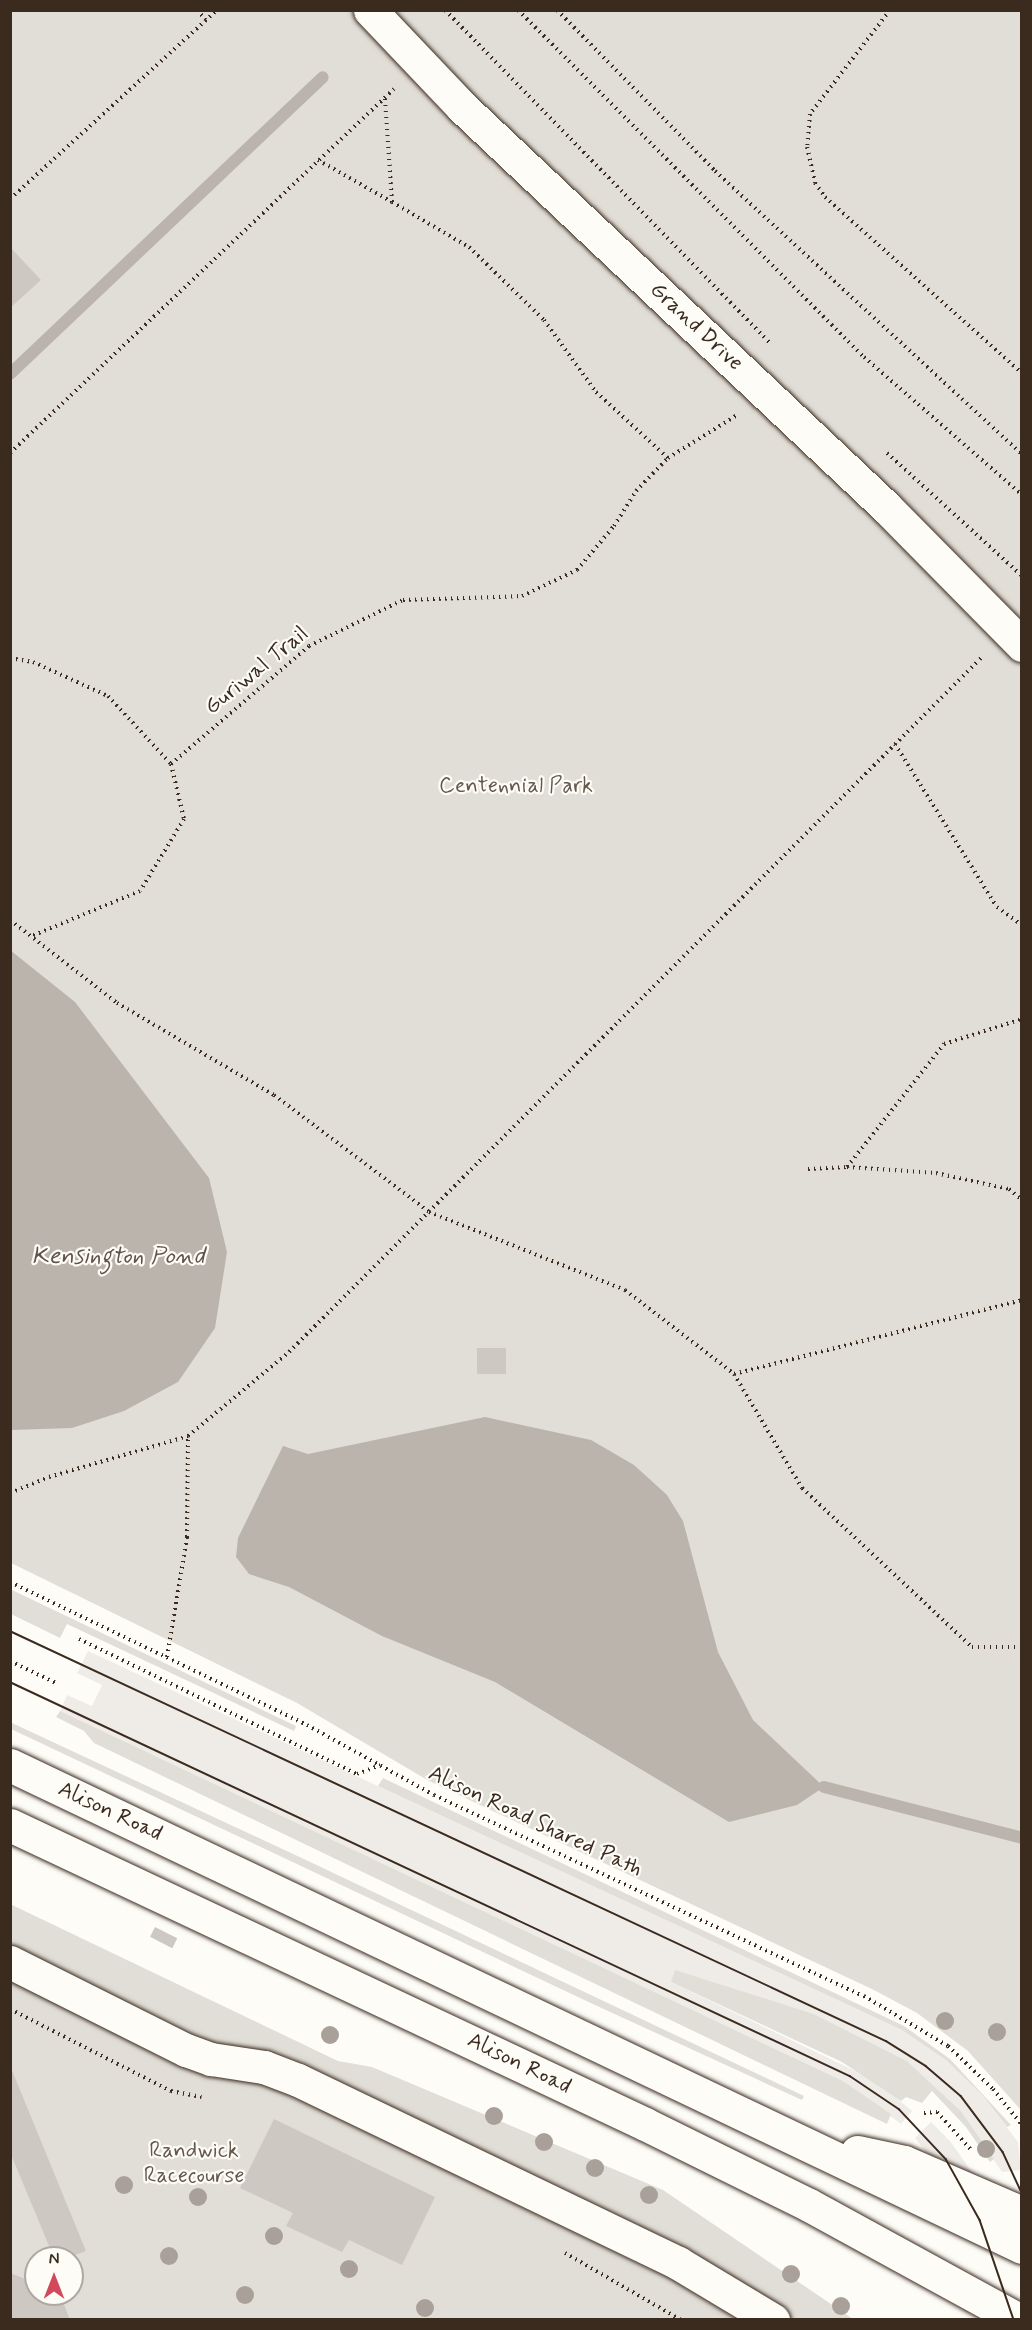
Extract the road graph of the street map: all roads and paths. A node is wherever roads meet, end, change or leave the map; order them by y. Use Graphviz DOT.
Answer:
graph roads {
  1 [pos="197,10"];
  2 [pos="217,10"];
  3 [pos="370,10"];
  4 [pos="445,10"];
  5 [pos="518,10"];
  6 [pos="557,10"];
  7 [pos="890,10"];
  8 [pos="206,21"];
  9 [pos="318,160"];
  10 [pos="10,199"];
  11 [pos="392,202"];
  12 [pos="778,351"];
  13 [pos="1022,373"];
  14 [pos="768,395"];
  15 [pos="881,448"];
  16 [pos="10,453"];
  17 [pos="1022,454"];
  18 [pos="668,458"];
  19 [pos="1022,495"];
  20 [pos="1022,576"];
  21 [pos="1014,638"];
  22 [pos="10,658"];
  23 [pos="895,744"];
  24 [pos="171,764"];
  25 [pos="10,920"];
  26 [pos="1022,925"];
  27 [pos="32,936"];
  28 [pos="1022,1019"];
  29 [pos="847,1167"];
  30 [pos="808,1170"];
  31 [pos="1022,1200"];
  32 [pos="429,1212"];
  33 [pos="1022,1300"];
  34 [pos="734,1374"];
  35 [pos="188,1436"];
  36 [pos="10,1493"];
  37 [pos="10,1582"];
  38 [pos="79,1639"];
  39 [pos="1022,1647"];
  40 [pos="167,1657"];
  41 [pos="10,1662"];
  42 [pos="57,1684"];
  43 [pos="10,1765"];
  44 [pos="380,1765"];
  45 [pos="10,1825"];
  46 [pos="10,1962"];
  47 [pos="10,2009"];
  48 [pos="206,2097"];
  49 [pos="924,2113"];
  50 [pos="1022,2125"];
  51 [pos="800,2140"];
  52 [pos="976,2158"];
  53 [pos="1022,2213"];
  54 [pos="1022,2247"];
  55 [pos="556,2248"];
  56 [pos="681,2319"];
  57 [pos="773,2319"];
  58 [pos="1019,2319"];
  1 -- 8 [label="path"];
  2 -- 8 [label="path"];
  3 -- 14 [label="main road, Grand Drive"];
  4 -- 12 [label="path"];
  5 -- 19 [label="path"];
  6 -- 17 [label="path"];
  7 -- 13 [label="path"];
  8 -- 10 [label="path"];
  9 -- 11 [label="path"];
  9 -- 11 [label="path"];
  9 -- 16 [label="path"];
  11 -- 18 [label="path"];
  14 -- 18 [label="path, Guriwal Trail"];
  14 -- 21 [label="main road, Grand Drive"];
  15 -- 20 [label="path"];
  18 -- 24 [label="path, Guriwal Trail"];
  21 -- 23 [label="path"];
  22 -- 24 [label="path"];
  23 -- 26 [label="path"];
  23 -- 32 [label="path"];
  24 -- 27 [label="path"];
  25 -- 27 [label="path"];
  27 -- 32 [label="path"];
  28 -- 29 [label="path"];
  29 -- 30 [label="path"];
  29 -- 31 [label="path"];
  32 -- 34 [label="path"];
  32 -- 35 [label="path"];
  33 -- 34 [label="path"];
  34 -- 39 [label="path"];
  35 -- 36 [label="path"];
  35 -- 40 [label="path"];
  37 -- 40 [label="path, Alison Road Shared Path"];
  38 -- 44 [label="path"];
  40 -- 44 [label="path, Alison Road Shared Path"];
  41 -- 42 [label="path"];
  43 -- 51 [label="main road, Alison Road"];
  44 -- 50 [label="path, Alison Road Shared Path"];
  45 -- 58 [label="main road, Alison Road"];
  46 -- 57 [label="main road"];
  47 -- 48 [label="path"];
  49 -- 52 [label="path"];
  51 -- 53 [label="main road"];
  51 -- 54 [label="main road, Alison Road"];
  55 -- 56 [label="path"];
}
